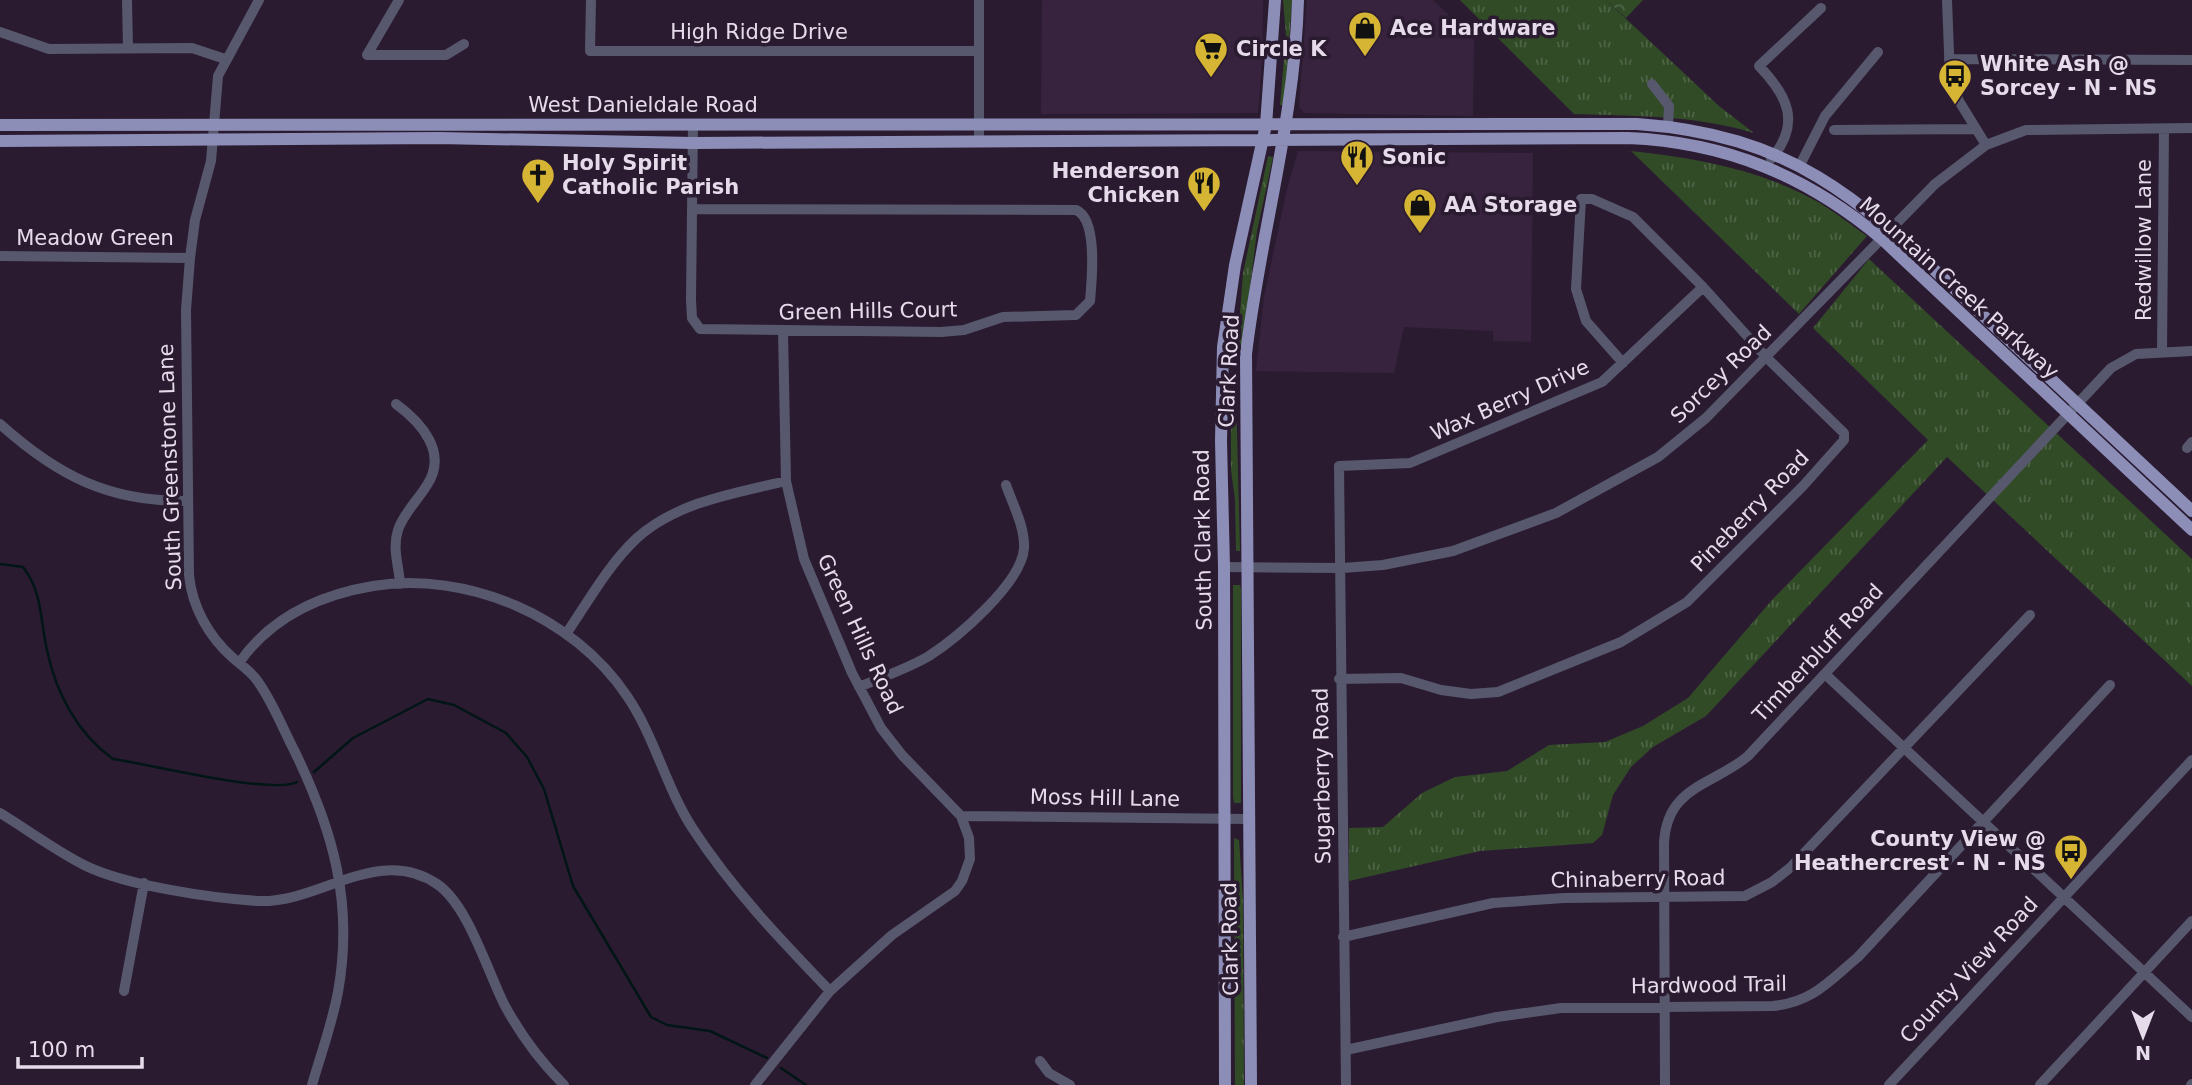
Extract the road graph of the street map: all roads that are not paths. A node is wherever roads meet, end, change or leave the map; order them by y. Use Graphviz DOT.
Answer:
graph roads {
  1 [pos="127,0"];
  2 [pos="259,0"];
  3 [pos="399,0"];
  4 [pos="590,0"];
  5 [pos="979,0"];
  6 [pos="1275,0"];
  7 [pos="1298,0"];
  8 [pos="1947,0"];
  9 [pos="1821,8"];
  10 [pos="0,32"];
  11 [pos="464,44"];
  12 [pos="128,48"];
  13 [pos="979,51"];
  14 [pos="1878,52"];
  15 [pos="1949,59"];
  16 [pos="225,60"];
  17 [pos="2192,60"];
  18 [pos="1652,84"];
  19 [pos="211,124"];
  20 [pos="391,124"];
  21 [pos="498,124"];
  22 [pos="600,124"];
  23 [pos="693,124"];
  24 [pos="979,124"];
  25 [pos="1039,124"];
  26 [pos="1125,124"];
  27 [pos="1507,124"];
  28 [pos="0,125"];
  29 [pos="1266,125"];
  30 [pos="1287,125"];
  31 [pos="1668,126"];
  32 [pos="1976,128"];
  33 [pos="2192,128"];
  34 [pos="2164,129"];
  35 [pos="1834,130"];
  36 [pos="391,139"];
  37 [pos="498,139"];
  38 [pos="1508,139"];
  39 [pos="1127,140"];
  40 [pos="1263,140"];
  41 [pos="0,141"];
  42 [pos="212,141"];
  43 [pos="600,141"];
  44 [pos="1040,141"];
  45 [pos="1284,141"];
  46 [pos="979,142"];
  47 [pos="693,143"];
  48 [pos="1986,145"];
  49 [pos="1775,154"];
  50 [pos="1765,165"];
  51 [pos="1800,165"];
  52 [pos="693,209"];
  53 [pos="1887,234"];
  54 [pos="0,256"];
  55 [pos="190,258"];
  56 [pos="1703,287"];
  57 [pos="783,331"];
  58 [pos="2162,351"];
  59 [pos="2192,351"];
  60 [pos="1767,358"];
  61 [pos="1623,363"];
  62 [pos="1223,371"];
  63 [pos="1245,372"];
  64 [pos="396,404"];
  65 [pos="2077,404"];
  66 [pos="2068,414"];
  67 [pos="0,424"];
  68 [pos="1339,466"];
  69 [pos="786,481"];
  70 [pos="1006,485"];
  71 [pos="188,501"];
  72 [pos="2192,511"];
  73 [pos="2192,530"];
  74 [pos="1247,567"];
  75 [pos="1224,568"];
  76 [pos="1342,568"];
  77 [pos="400,584"];
  78 [pos="2030,615"];
  79 [pos="566,634"];
  80 [pos="239,663"];
  81 [pos="1825,674"];
  82 [pos="1339,679"];
  83 [pos="2110,685"];
  84 [pos="859,687"];
  85 [pos="1904,748"];
  86 [pos="2192,760"];
  87 [pos="0,813"];
  88 [pos="961,816"];
  89 [pos="1224,819"];
  90 [pos="1248,819"];
  91 [pos="1986,821"];
  92 [pos="340,881"];
  93 [pos="144,883"];
  94 [pos="2064,897"];
  95 [pos="1665,898"];
  96 [pos="2192,921"];
  97 [pos="1343,937"];
  98 [pos="2144,973"];
  99 [pos="124,991"];
  100 [pos="830,991"];
  101 [pos="1665,1006"];
  102 [pos="2192,1017"];
  103 [pos="1346,1050"];
  104 [pos="1040,1061"];
  105 [pos="312,1085"];
  106 [pos="564,1085"];
  107 [pos="755,1085"];
  108 [pos="1070,1085"];
  109 [pos="1225,1085"];
  110 [pos="1251,1085"];
  111 [pos="1346,1085"];
  112 [pos="1665,1085"];
  113 [pos="1889,1085"];
  114 [pos="2040,1085"];
  1 -- 12 [label="street"];
  2 -- 16 [label="street"];
  3 -- 11 [label="street"];
  4 -- 13 [label="street, High Ridge Drive"];
  5 -- 13 [label="street"];
  6 -- 29 [label="main road, South Clark Road"];
  7 -- 30 [label="main road, Clark Road"];
  8 -- 15 [label="street"];
  9 -- 49 [label="street"];
  10 -- 12 [label="street"];
  12 -- 16 [label="street"];
  13 -- 24 [label="street"];
  14 -- 51 [label="street"];
  15 -- 17 [label="street"];
  15 -- 32 [label="street"];
  16 -- 19 [label="street, South Greenstone Lane"];
  18 -- 31 [label="street"];
  19 -- 20 [label="main road, West Danieldale Road"];
  19 -- 28 [label="main road, West Danieldale Road"];
  19 -- 42 [label="street, South Greenstone Lane"];
  20 -- 21 [label="main road, West Danieldale Road"];
  20 -- 36 [label="main road"];
  21 -- 22 [label="main road, West Danieldale Road"];
  21 -- 37 [label="main road"];
  22 -- 23 [label="main road, West Danieldale Road"];
  22 -- 43 [label="main road"];
  23 -- 24 [label="main road, West Danieldale Road"];
  23 -- 47 [label="street, Green Hills Court"];
  24 -- 25 [label="main road, West Danieldale Road"];
  24 -- 46 [label="street"];
  25 -- 26 [label="main road, West Danieldale Road"];
  25 -- 44 [label="main road"];
  26 -- 29 [label="main road, West Danieldale Road"];
  26 -- 39 [label="main road"];
  27 -- 30 [label="main road, Mountain Creek Parkway"];
  27 -- 31 [label="main road, Mountain Creek Parkway"];
  27 -- 38 [label="main road"];
  29 -- 30 [label="main road, West Danieldale Road"];
  29 -- 40 [label="main road, South Clark Road"];
  30 -- 45 [label="main road, Clark Road"];
  31 -- 49 [label="main road, Mountain Creek Parkway"];
  32 -- 35 [label="street"];
  32 -- 48 [label="street"];
  33 -- 34 [label="street, Sorcey Road"];
  34 -- 48 [label="street, Sorcey Road"];
  34 -- 58 [label="street, Redwillow Lane"];
  36 -- 37 [label="main road, West Danieldale Road"];
  36 -- 42 [label="main road, West Danieldale Road"];
  37 -- 43 [label="main road, West Danieldale Road"];
  38 -- 45 [label="main road, Mountain Creek Parkway"];
  38 -- 50 [label="main road, Mountain Creek Parkway"];
  39 -- 40 [label="main road, West Danieldale Road"];
  39 -- 44 [label="main road, West Danieldale Road"];
  40 -- 45 [label="main road, West Danieldale Road"];
  40 -- 62 [label="main road, South Clark Road"];
  41 -- 42 [label="main road, West Danieldale Road"];
  42 -- 55 [label="street, South Greenstone Lane"];
  43 -- 47 [label="main road, West Danieldale Road"];
  44 -- 46 [label="main road, West Danieldale Road"];
  45 -- 63 [label="main road, Clark Road"];
  46 -- 47 [label="main road, West Danieldale Road"];
  47 -- 52 [label="street, Green Hills Court"];
  48 -- 53 [label="street, Sorcey Road"];
  49 -- 50 [label="street"];
  49 -- 51 [label="main road, Mountain Creek Parkway"];
  50 -- 53 [label="main road, Mountain Creek Parkway"];
  51 -- 53 [label="main road, Mountain Creek Parkway"];
  52 -- 57 [label="street, Green Hills Court"];
  52 -- 57 [label="street, Green Hills Court"];
  53 -- 60 [label="street, Sorcey Road"];
  53 -- 65 [label="main road, Mountain Creek Parkway"];
  53 -- 66 [label="main road, Mountain Creek Parkway"];
  54 -- 55 [label="street, Meadow Green"];
  55 -- 71 [label="street, South Greenstone Lane"];
  56 -- 60 [label="street, Pineberry Road"];
  56 -- 61 [label="street, Wax Berry Drive"];
  56 -- 61 [label="street, Pineberry Road"];
  57 -- 69 [label="street, Green Hills Road"];
  58 -- 59 [label="street, Timberbluff Road"];
  58 -- 65 [label="street, Timberbluff Road"];
  60 -- 76 [label="street, Sorcey Road"];
  60 -- 82 [label="street, Pineberry Road"];
  61 -- 68 [label="street, Wax Berry Drive"];
  62 -- 63 [label="main road"];
  62 -- 75 [label="main road, South Clark Road"];
  63 -- 74 [label="main road, Clark Road"];
  64 -- 77 [label="street"];
  65 -- 66 [label="street, Timberbluff Road"];
  65 -- 72 [label="main road, Mountain Creek Parkway"];
  66 -- 73 [label="main road, Mountain Creek Parkway"];
  66 -- 81 [label="street, Timberbluff Road"];
  67 -- 71 [label="street"];
  68 -- 76 [label="street, Sugarberry Road"];
  69 -- 79 [label="street"];
  69 -- 84 [label="street, Green Hills Road"];
  70 -- 84 [label="street"];
  71 -- 80 [label="street, South Greenstone Lane"];
  74 -- 75 [label="street, Sorcey Road"];
  74 -- 76 [label="street, Sorcey Road"];
  74 -- 90 [label="main road, Clark Road"];
  75 -- 89 [label="main road, South Clark Road"];
  76 -- 82 [label="street, Sugarberry Road"];
  77 -- 79 [label="street"];
  77 -- 80 [label="street"];
  78 -- 85 [label="street, Chinaberry Road"];
  79 -- 100 [label="street"];
  80 -- 92 [label="street, South Greenstone Lane"];
  81 -- 85 [label="street"];
  81 -- 95 [label="street, Timberbluff Road"];
  82 -- 97 [label="street, Sugarberry Road"];
  83 -- 91 [label="street, Hardwood Trail"];
  84 -- 88 [label="street, Green Hills Road"];
  85 -- 91 [label="street"];
  85 -- 95 [label="street, Chinaberry Road"];
  86 -- 94 [label="street, County View Road"];
  87 -- 93 [label="street"];
  88 -- 89 [label="street, Moss Hill Lane"];
  88 -- 100 [label="street, Green Hills Road"];
  89 -- 90 [label="street, Moss Hill Lane"];
  89 -- 109 [label="main road, South Clark Road"];
  90 -- 110 [label="main road, Clark Road"];
  91 -- 94 [label="street"];
  91 -- 101 [label="street, Hardwood Trail"];
  92 -- 93 [label="street"];
  92 -- 105 [label="street, South Greenstone Lane"];
  92 -- 106 [label="street"];
  93 -- 99 [label="street"];
  94 -- 98 [label="street"];
  94 -- 113 [label="street, County View Road"];
  95 -- 97 [label="street, Chinaberry Road"];
  95 -- 101 [label="street, Timberbluff Road"];
  96 -- 98 [label="street"];
  97 -- 103 [label="street, Sugarberry Road"];
  98 -- 102 [label="street"];
  98 -- 114 [label="street"];
  100 -- 107 [label="street, Green Hills Road"];
  101 -- 103 [label="street, Hardwood Trail"];
  101 -- 112 [label="street, Timberbluff Road"];
  103 -- 111 [label="street, Sugarberry Road"];
  104 -- 108 [label="street"];
}
